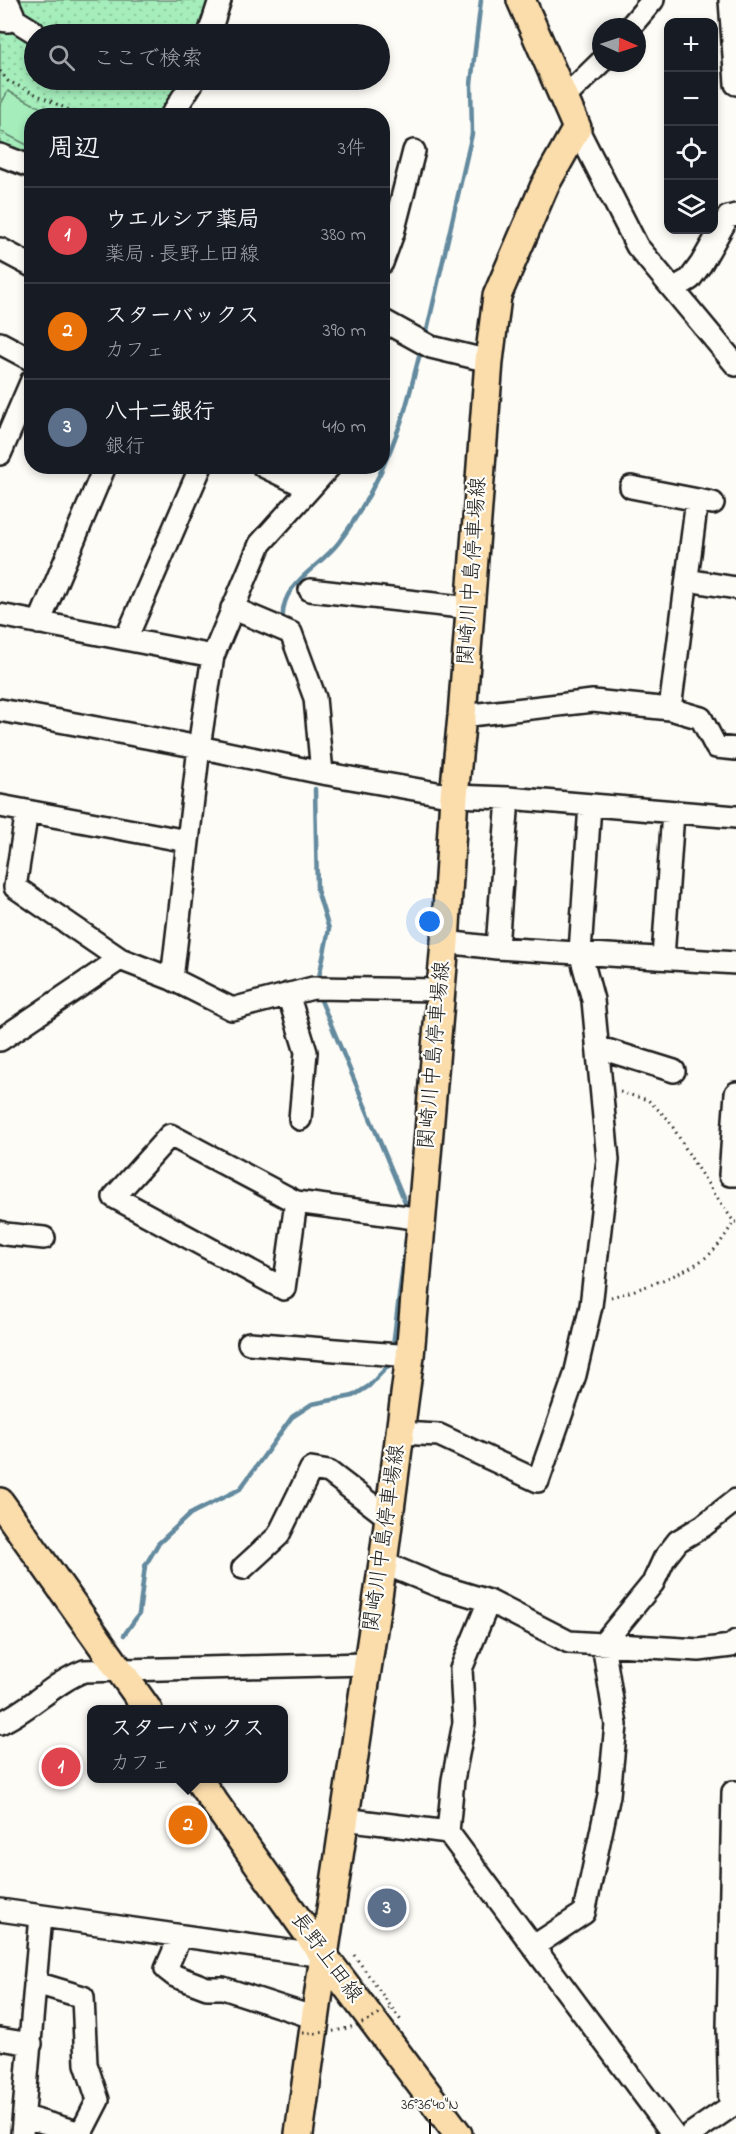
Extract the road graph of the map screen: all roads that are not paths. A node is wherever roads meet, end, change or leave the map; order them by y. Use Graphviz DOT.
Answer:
graph roads {
  1 [pos="220,0"];
  2 [pos="521,0"];
  3 [pos="653,0"];
  4 [pos="730,0"];
  5 [pos="6,10"];
  6 [pos="638,18"];
  7 [pos="24,24"];
  8 [pos="212,24"];
  9 [pos="592,71"];
  10 [pos="736,84"];
  11 [pos="188,90"];
  12 [pos="565,97"];
  13 [pos="176,108"];
  14 [pos="577,128"];
  15 [pos="414,151"];
  16 [pos="0,155"];
  17 [pos="24,164"];
  18 [pos="736,215"];
  19 [pos="727,238"];
  20 [pos="390,241"];
  21 [pos="0,249"];
  22 [pos="24,262"];
  23 [pos="673,290"];
  24 [pos="390,324"];
  25 [pos="0,343"];
  26 [pos="24,356"];
  27 [pos="489,361"];
  28 [pos="736,365"];
  29 [pos="24,398"];
  30 [pos="0,454"];
  31 [pos="102,474"];
  32 [pos="198,474"];
  33 [pos="280,474"];
  34 [pos="325,474"];
  35 [pos="631,487"];
  36 [pos="309,488"];
  37 [pos="687,580"];
  38 [pos="736,588"];
  39 [pos="310,590"];
  40 [pos="232,608"];
  41 [pos="470,608"];
  42 [pos="0,615"];
  43 [pos="39,623"];
  44 [pos="126,639"];
  45 [pos="213,656"];
  46 [pos="670,709"];
  47 [pos="0,710"];
  48 [pos="462,716"];
  49 [pos="199,747"];
  50 [pos="736,749"];
  51 [pos="322,773"];
  52 [pos="454,796"];
  53 [pos="508,798"];
  54 [pos="590,805"];
  55 [pos="0,806"];
  56 [pos="27,811"];
  57 [pos="673,812"];
  58 [pos="736,817"];
  59 [pos="188,841"];
  60 [pos="8,891"];
  61 [pos="445,942"];
  62 [pos="497,948"];
  63 [pos="580,952"];
  64 [pos="663,958"];
  65 [pos="120,959"];
  66 [pos="736,963"];
  67 [pos="172,979"];
  68 [pos="440,990"];
  69 [pos="288,994"];
  70 [pos="0,1040"];
  71 [pos="597,1047"];
  72 [pos="674,1071"];
  73 [pos="736,1093"];
  74 [pos="300,1119"];
  75 [pos="736,1175"];
  76 [pos="296,1202"];
  77 [pos="422,1219"];
  78 [pos="0,1232"];
  79 [pos="44,1238"];
  80 [pos="249,1343"];
  81 [pos="410,1356"];
  82 [pos="400,1433"];
  83 [pos="736,1500"];
  84 [pos="0,1502"];
  85 [pos="389,1518"];
  86 [pos="382,1563"];
  87 [pos="243,1568"];
  88 [pos="489,1601"];
  89 [pos="736,1641"];
  90 [pos="603,1644"];
  91 [pos="367,1664"];
  92 [pos="120,1670"];
  93 [pos="144,1705"];
  94 [pos="0,1723"];
  95 [pos="200,1783"];
  96 [pos="736,1792"];
  97 [pos="344,1819"];
  98 [pos="448,1832"];
  99 [pos="0,1910"];
  100 [pos="41,1916"];
  101 [pos="180,1937"];
  102 [pos="534,1946"];
  103 [pos="324,1956"];
  104 [pos="36,1983"];
  105 [pos="303,2024"];
  106 [pos="0,2039"];
  107 [pos="31,2044"];
  108 [pos="23,2125"];
  109 [pos="300,2134"];
  110 [pos="458,2134"];
  111 [pos="673,2134"];
  112 [pos="691,2134"];
  1 -- 8 [label="street"];
  2 -- 12 [label="main road"];
  3 -- 6 [label="street"];
  4 -- 10 [label="street"];
  5 -- 7 [label="street"];
  9 -- 12 [label="street"];
  11 -- 13 [label="street"];
  12 -- 14 [label="main road"];
  14 -- 23 [label="street"];
  14 -- 27 [label="main road, 関崎川中島停車場線"];
  15 -- 20 [label="street"];
  16 -- 17 [label="street"];
  18 -- 19 [label="street"];
  19 -- 23 [label="street"];
  21 -- 22 [label="street"];
  23 -- 28 [label="street"];
  24 -- 27 [label="street"];
  25 -- 26 [label="street"];
  27 -- 41 [label="main road, 関崎川中島停車場線"];
  29 -- 30 [label="street"];
  31 -- 43 [label="street"];
  32 -- 44 [label="street"];
  33 -- 36 [label="street"];
  34 -- 36 [label="street"];
  35 -- 37 [label="street"];
  36 -- 40 [label="street"];
  37 -- 38 [label="street"];
  37 -- 46 [label="street"];
  39 -- 41 [label="street"];
  40 -- 45 [label="street"];
  40 -- 51 [label="street"];
  41 -- 48 [label="main road, 関崎川中島停車場線"];
  42 -- 43 [label="street"];
  43 -- 44 [label="street"];
  44 -- 45 [label="street"];
  45 -- 49 [label="street"];
  46 -- 48 [label="street"];
  46 -- 50 [label="street"];
  47 -- 49 [label="street"];
  48 -- 52 [label="main road, 関崎川中島停車場線"];
  49 -- 51 [label="street"];
  49 -- 59 [label="street"];
  51 -- 52 [label="street"];
  52 -- 53 [label="street"];
  52 -- 61 [label="main road, 関崎川中島停車場線"];
  53 -- 54 [label="street"];
  53 -- 62 [label="street"];
  54 -- 57 [label="street"];
  54 -- 63 [label="street"];
  55 -- 56 [label="street"];
  56 -- 59 [label="street"];
  56 -- 60 [label="street"];
  57 -- 58 [label="street"];
  57 -- 64 [label="street"];
  59 -- 67 [label="street"];
  60 -- 65 [label="street"];
  61 -- 62 [label="street"];
  61 -- 68 [label="main road, 関崎川中島停車場線"];
  62 -- 63 [label="street"];
  63 -- 64 [label="street"];
  63 -- 71 [label="street"];
  64 -- 66 [label="street"];
  65 -- 67 [label="street"];
  65 -- 70 [label="street"];
  67 -- 69 [label="street"];
  68 -- 69 [label="street"];
  68 -- 77 [label="main road, 関崎川中島停車場線"];
  69 -- 74 [label="street"];
  71 -- 72 [label="street"];
  71 -- 82 [label="street"];
  73 -- 75 [label="street"];
  76 -- 76 [label="street"];
  76 -- 77 [label="street"];
  77 -- 81 [label="main road, 関崎川中島停車場線"];
  78 -- 79 [label="street"];
  80 -- 81 [label="street"];
  81 -- 82 [label="main road, 関崎川中島停車場線"];
  82 -- 85 [label="main road, 関崎川中島停車場線"];
  83 -- 90 [label="street"];
  84 -- 92 [label="main road"];
  85 -- 86 [label="main road, 関崎川中島停車場線"];
  85 -- 87 [label="street"];
  86 -- 88 [label="street"];
  86 -- 91 [label="main road, 関崎川中島停車場線"];
  88 -- 90 [label="street"];
  88 -- 98 [label="street"];
  89 -- 90 [label="street"];
  90 -- 102 [label="street"];
  91 -- 92 [label="street"];
  91 -- 97 [label="main road, 関崎川中島停車場線"];
  92 -- 93 [label="main road"];
  92 -- 94 [label="street"];
  95 -- 103 [label="main road, 長野上田線"];
  96 -- 112 [label="street"];
  97 -- 98 [label="street"];
  97 -- 103 [label="main road, 関崎川中島停車場線"];
  98 -- 102 [label="street"];
  99 -- 100 [label="street"];
  100 -- 101 [label="street"];
  100 -- 104 [label="street"];
  101 -- 103 [label="street"];
  101 -- 105 [label="street"];
  102 -- 111 [label="street"];
  103 -- 109 [label="main road, 関崎川中島停車場線"];
  103 -- 110 [label="main road, 長野上田線"];
  104 -- 107 [label="street"];
  104 -- 108 [label="street"];
  106 -- 107 [label="street"];
  107 -- 108 [label="street"];
}
